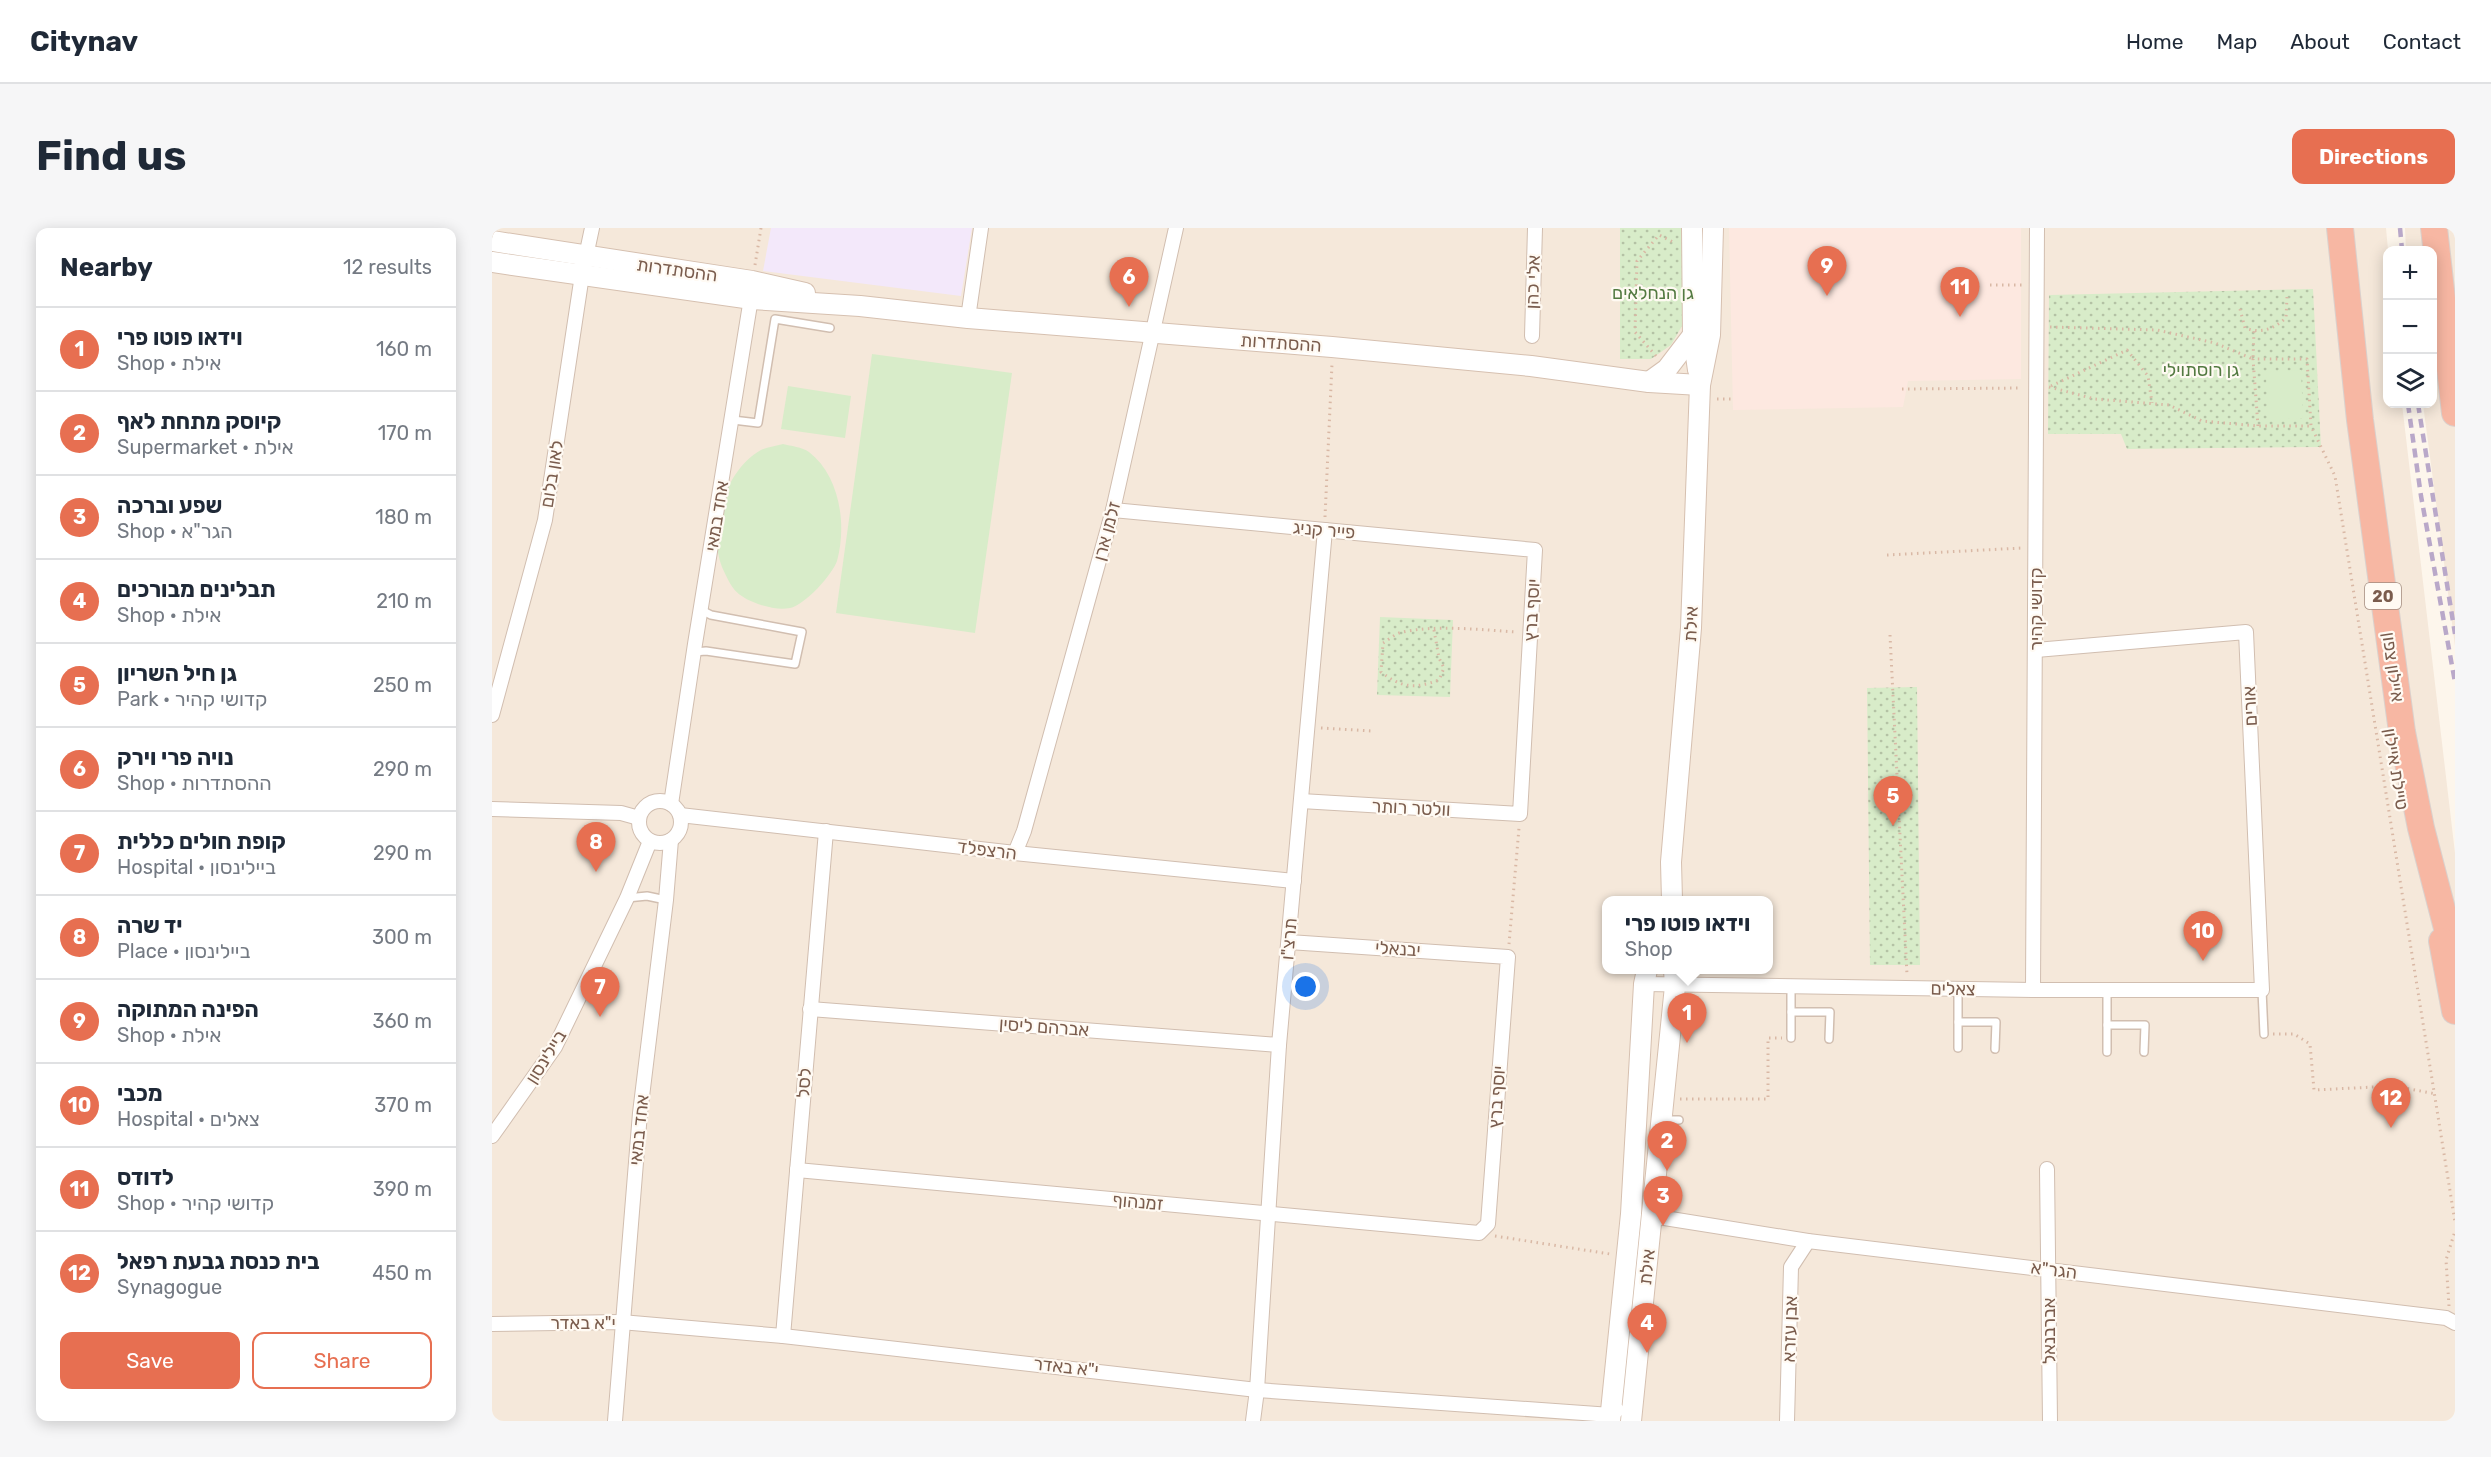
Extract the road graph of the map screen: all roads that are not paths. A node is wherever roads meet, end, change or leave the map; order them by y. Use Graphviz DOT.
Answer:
graph roads {
  1 [pos="592,228"];
  2 [pos="981,228"];
  3 [pos="1176,228"];
  4 [pos="1535,228"];
  5 [pos="1713,228"];
  6 [pos="2037,228"];
  7 [pos="2330,228"];
  8 [pos="2340,228"];
  9 [pos="2434,228"];
  10 [pos="2444,228"];
  11 [pos="1692,236"];
  12 [pos="492,241"];
  13 [pos="492,262"];
  14 [pos="584,266"];
  15 [pos="752,290"];
  16 [pos="2443,311"];
  17 [pos="968,318"];
  18 [pos="830,328"];
  19 [pos="1154,334"];
  20 [pos="1693,335"];
  21 [pos="1532,336"];
  22 [pos="2355,368"];
  23 [pos="1649,382"];
  24 [pos="1700,385"];
  25 [pos="2455,413"];
  26 [pos="733,420"];
  27 [pos="1113,510"];
  28 [pos="1325,530"];
  29 [pos="1535,550"];
  30 [pos="701,610"];
  31 [pos="2036,650"];
  32 [pos="694,652"];
  33 [pos="492,715"];
  34 [pos="1302,801"];
  35 [pos="492,809"];
  36 [pos="508,810"];
  37 [pos="676,810"];
  38 [pos="492,814"];
  39 [pos="1520,814"];
  40 [pos="639,818"];
  41 [pos="2421,828"];
  42 [pos="826,831"];
  43 [pos="670,840"];
  44 [pos="650,841"];
  45 [pos="1018,854"];
  46 [pos="1671,862"];
  47 [pos="1294,881"];
  48 [pos="1664,896"];
  49 [pos="1672,896"];
  50 [pos="627,898"];
  51 [pos="666,900"];
  52 [pos="1289,942"];
  53 [pos="1508,957"];
  54 [pos="2455,959"];
  55 [pos="1645,977"];
  56 [pos="1674,978"];
  57 [pos="1791,987"];
  58 [pos="1958,989"];
  59 [pos="2033,990"];
  60 [pos="2107,990"];
  61 [pos="2262,990"];
  62 [pos="810,1009"];
  63 [pos="2455,1011"];
  64 [pos="1791,1012"];
  65 [pos="1958,1022"];
  66 [pos="2107,1025"];
  67 [pos="2264,1034"];
  68 [pos="1791,1038"];
  69 [pos="1829,1039"];
  70 [pos="1279,1045"];
  71 [pos="1958,1048"];
  72 [pos="1995,1049"];
  73 [pos="2107,1052"];
  74 [pos="2144,1052"];
  75 [pos="492,1136"];
  76 [pos="2047,1169"];
  77 [pos="798,1170"];
  78 [pos="1632,1191"];
  79 [pos="1268,1214"];
  80 [pos="1652,1216"];
  81 [pos="1479,1233"];
  82 [pos="1808,1241"];
  83 [pos="2049,1270"];
  84 [pos="2450,1321"];
  85 [pos="621,1322"];
  86 [pos="492,1324"];
  87 [pos="783,1336"];
  88 [pos="1257,1390"];
  89 [pos="1633,1395"];
  90 [pos="1611,1418"];
  91 [pos="615,1421"];
  92 [pos="1253,1421"];
  93 [pos="1631,1421"];
  94 [pos="1787,1421"];
  95 [pos="2050,1421"];
  1 -- 14 [label="street, לאון בלום"];
  2 -- 17 [label="street"];
  3 -- 19 [label="street, זלמן ארן"];
  4 -- 21 [label="street, אלי כהן"];
  5 -- 24 [label="street, אילת"];
  6 -- 31 [label="street, קדושי קהיר"];
  7 -- 22 [label="highway"];
  8 -- 22 [label="highway, איילון צפון / 20"];
  9 -- 16 [label="highway"];
  10 -- 16 [label="highway"];
  11 -- 20 [label="street, אילת"];
  12 -- 14 [label="street, ההסתדרות"];
  13 -- 14 [label="street, ההסתדרות"];
  14 -- 15 [label="street, ההסתדרות"];
  14 -- 33 [label="street, לאון בלום"];
  15 -- 17 [label="street, ההסתדרות"];
  15 -- 26 [label="street, אחד במאי"];
  16 -- 25 [label="highway"];
  17 -- 19 [label="street, ההסתדרות"];
  18 -- 26 [label="lane"];
  19 -- 23 [label="street, ההסתדרות"];
  19 -- 27 [label="street, זלמן ארן"];
  20 -- 23 [label="street"];
  20 -- 24 [label="street, אילת"];
  22 -- 41 [label="highway, איילון צפון / 20"];
  23 -- 24 [label="street, ההסתדרות"];
  24 -- 46 [label="street, אילת"];
  26 -- 30 [label="street, אחד במאי"];
  27 -- 28 [label="street, פייר קניג"];
  27 -- 45 [label="street, זלמן ארן"];
  28 -- 29 [label="street, פייר קניג"];
  28 -- 34 [label="street, תרצ\"ו"];
  29 -- 39 [label="street, יוסף ברץ"];
  30 -- 32 [label="street, אחד במאי"];
  30 -- 32 [label="lane"];
  31 -- 59 [label="street, קדושי קהיר"];
  31 -- 61 [label="street, אורים"];
  32 -- 37 [label="street, אחד במאי"];
  34 -- 39 [label="street, וולטר רותר"];
  34 -- 47 [label="street, תרצ\"ו"];
  35 -- 36 [label="street"];
  36 -- 38 [label="street"];
  36 -- 40 [label="street"];
  37 -- 40 [label="street"];
  37 -- 42 [label="street, הרצפלד"];
  37 -- 43 [label="street"];
  40 -- 44 [label="street"];
  41 -- 54 [label="highway, איילון צפון / 20"];
  41 -- 63 [label="highway"];
  42 -- 45 [label="street, הרצפלד"];
  42 -- 62 [label="street, לסל"];
  43 -- 44 [label="street"];
  43 -- 51 [label="street, אחד במאי"];
  44 -- 50 [label="street, ביילינסון"];
  45 -- 47 [label="street, הרצפלד"];
  46 -- 48 [label="street, אילת"];
  46 -- 49 [label="street, אילת"];
  47 -- 52 [label="street, תרצ\"ו"];
  50 -- 51 [label="lane"];
  50 -- 75 [label="street, ביילינסון"];
  51 -- 85 [label="street, אחד במאי"];
  52 -- 53 [label="street, יבנאלי"];
  52 -- 70 [label="street, תרצ\"ו"];
  53 -- 81 [label="street, יוסף ברץ"];
  55 -- 56 [label="street, צאלים"];
  55 -- 78 [label="street, אילת"];
  56 -- 57 [label="street, צאלים"];
  56 -- 80 [label="street, אילת"];
  57 -- 58 [label="street, צאלים"];
  57 -- 64 [label="lane"];
  58 -- 59 [label="street, צאלים"];
  58 -- 65 [label="lane"];
  59 -- 60 [label="street, צאלים"];
  60 -- 61 [label="street, צאלים"];
  60 -- 66 [label="lane"];
  61 -- 67 [label="lane"];
  62 -- 70 [label="street, אברהם ליסין"];
  62 -- 77 [label="street, לסל"];
  64 -- 68 [label="lane"];
  64 -- 69 [label="lane"];
  65 -- 71 [label="lane"];
  65 -- 72 [label="lane"];
  66 -- 73 [label="lane"];
  66 -- 74 [label="lane"];
  70 -- 79 [label="street, תרצ\"ו"];
  76 -- 83 [label="street, אברבנאל"];
  77 -- 79 [label="street, זמנהוף"];
  77 -- 87 [label="street, לסל"];
  78 -- 80 [label="street"];
  78 -- 90 [label="street, אילת"];
  79 -- 81 [label="street, זמנהוף"];
  79 -- 88 [label="street, תרצ\"ו"];
  80 -- 82 [label="street, הגר\"א"];
  80 -- 89 [label="street, אילת"];
  82 -- 83 [label="street, הגר\"א"];
  82 -- 94 [label="street, אבן עזרא"];
  83 -- 84 [label="street, הגר\"א"];
  83 -- 95 [label="street, אברבנאל"];
  85 -- 86 [label="street, י\"א באדר"];
  85 -- 87 [label="street, י\"א באדר"];
  85 -- 91 [label="street, אחד במאי"];
  87 -- 88 [label="street, י\"א באדר"];
  88 -- 90 [label="street, י\"א באדר"];
  88 -- 92 [label="street, תרצ\"ו"];
  89 -- 90 [label="street"];
  89 -- 93 [label="street, אילת"];
}
